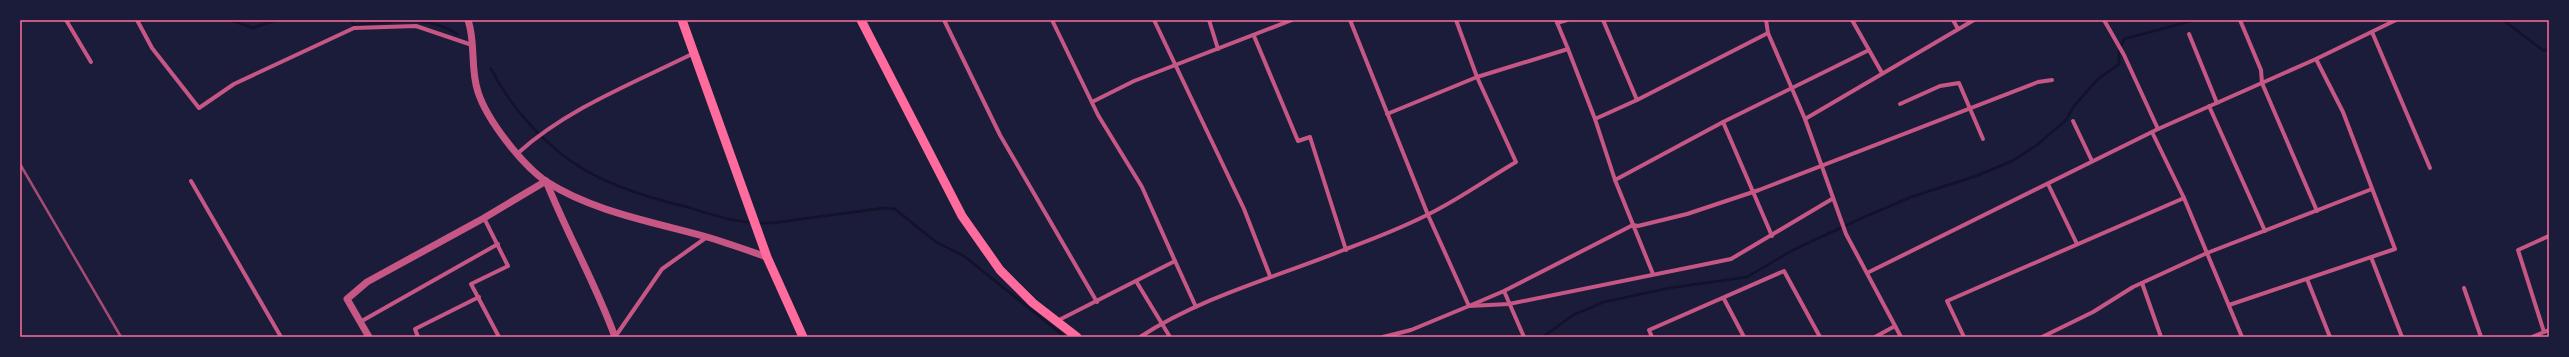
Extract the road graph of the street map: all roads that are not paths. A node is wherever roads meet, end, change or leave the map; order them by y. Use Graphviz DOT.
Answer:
graph roads {
  1 [pos="66,20"];
  2 [pos="137,20"];
  3 [pos="468,20"];
  4 [pos="682,20"];
  5 [pos="861,20"];
  6 [pos="944,20"];
  7 [pos="1052,20"];
  8 [pos="1154,20"];
  9 [pos="1208,20"];
  10 [pos="1292,20"];
  11 [pos="1350,20"];
  12 [pos="1456,20"];
  13 [pos="1567,20"];
  14 [pos="1603,20"];
  15 [pos="1766,20"];
  16 [pos="1852,20"];
  17 [pos="1953,20"];
  18 [pos="1974,20"];
  19 [pos="2104,20"];
  20 [pos="2240,20"];
  21 [pos="2396,20"];
  22 [pos="1557,22"];
  23 [pos="1958,29"];
  24 [pos="1768,32"];
  25 [pos="2372,32"];
  26 [pos="2190,34"];
  27 [pos="1254,36"];
  28 [pos="472,45"];
  29 [pos="1218,49"];
  30 [pos="1568,49"];
  31 [pos="1869,50"];
  32 [pos="695,53"];
  33 [pos="2316,59"];
  34 [pos="91,62"];
  35 [pos="1175,66"];
  36 [pos="1882,74"];
  37 [pos="1478,77"];
  38 [pos="2052,80"];
  39 [pos="2262,83"];
  40 [pos="1792,89"];
  41 [pos="1638,100"];
  42 [pos="1092,102"];
  43 [pos="2217,103"];
  44 [pos="1900,104"];
  45 [pos="2209,106"];
  46 [pos="1970,109"];
  47 [pos="1387,114"];
  48 [pos="1595,119"];
  49 [pos="1805,119"];
  50 [pos="2073,121"];
  51 [pos="1723,122"];
  52 [pos="2158,129"];
  53 [pos="2152,132"];
  54 [pos="1983,139"];
  55 [pos="518,153"];
  56 [pos="2092,161"];
  57 [pos="1820,165"];
  58 [pos="2430,168"];
  59 [pos="1615,180"];
  60 [pos="191,181"];
  61 [pos="546,181"];
  62 [pos="2048,184"];
  63 [pos="2372,188"];
  64 [pos="1753,191"];
  65 [pos="2184,198"];
  66 [pos="1832,199"];
  67 [pos="2317,210"];
  68 [pos="1428,215"];
  69 [pos="484,218"];
  70 [pos="1633,225"];
  71 [pos="2265,231"];
  72 [pos="1772,236"];
  73 [pos="2549,236"];
  74 [pos="708,237"];
  75 [pos="498,244"];
  76 [pos="2077,244"];
  77 [pos="1346,250"];
  78 [pos="2207,253"];
  79 [pos="767,257"];
  80 [pos="2371,257"];
  81 [pos="1175,261"];
  82 [pos="1868,272"];
  83 [pos="1653,274"];
  84 [pos="1270,276"];
  85 [pos="2307,280"];
  86 [pos="1136,281"];
  87 [pos="2142,283"];
  88 [pos="2464,288"];
  89 [pos="1504,291"];
  90 [pos="479,297"];
  91 [pos="1724,299"];
  92 [pos="1097,302"];
  93 [pos="1509,304"];
  94 [pos="2229,305"];
  95 [pos="1469,306"];
  96 [pos="1196,307"];
  97 [pos="360,322"];
  98 [pos="1056,322"];
  99 [pos="1163,322"];
  100 [pos="1895,326"];
  101 [pos="2549,330"];
  102 [pos="2544,332"];
  103 [pos="2538,336"];
  104 [pos="281,337"];
  105 [pos="369,337"];
  106 [pos="418,337"];
  107 [pos="499,337"];
  108 [pos="615,337"];
  109 [pos="803,337"];
  110 [pos="1077,337"];
  111 [pos="1140,337"];
  112 [pos="1170,337"];
  113 [pos="1383,337"];
  114 [pos="1524,337"];
  115 [pos="1652,337"];
  116 [pos="1744,337"];
  117 [pos="1820,337"];
  118 [pos="1875,337"];
  119 [pos="1900,337"];
  120 [pos="1964,337"];
  121 [pos="2042,337"];
  122 [pos="2162,337"];
  123 [pos="2242,337"];
  124 [pos="2330,337"];
  125 [pos="2402,337"];
  126 [pos="2481,337"];
  127 [pos="2532,337"];
  1 -- 34 [label="street"];
  2 -- 28 [label="street"];
  3 -- 28 [label="street"];
  4 -- 32 [label="main road"];
  5 -- 98 [label="main road"];
  6 -- 92 [label="street"];
  7 -- 42 [label="street"];
  8 -- 35 [label="street"];
  9 -- 29 [label="street"];
  10 -- 27 [label="street"];
  11 -- 47 [label="street"];
  12 -- 37 [label="street"];
  13 -- 22 [label="street"];
  14 -- 41 [label="street"];
  15 -- 24 [label="street"];
  16 -- 31 [label="street"];
  17 -- 23 [label="street"];
  18 -- 23 [label="street"];
  19 -- 52 [label="street"];
  20 -- 39 [label="street"];
  21 -- 25 [label="street"];
  22 -- 30 [label="street"];
  23 -- 36 [label="street"];
  24 -- 40 [label="street"];
  24 -- 41 [label="street"];
  25 -- 33 [label="street"];
  25 -- 58 [label="street"];
  26 -- 43 [label="street"];
  27 -- 29 [label="street"];
  27 -- 77 [label="street"];
  28 -- 55 [label="street"];
  29 -- 35 [label="street"];
  30 -- 37 [label="street"];
  30 -- 48 [label="street"];
  31 -- 36 [label="street"];
  31 -- 40 [label="street"];
  32 -- 55 [label="street"];
  32 -- 79 [label="main road"];
  33 -- 39 [label="street"];
  33 -- 63 [label="street"];
  35 -- 42 [label="street"];
  35 -- 84 [label="street"];
  36 -- 49 [label="street"];
  37 -- 47 [label="street"];
  37 -- 68 [label="street"];
  38 -- 46 [label="street"];
  39 -- 43 [label="street"];
  39 -- 67 [label="street"];
  40 -- 49 [label="street"];
  40 -- 51 [label="street"];
  41 -- 48 [label="street"];
  42 -- 81 [label="street"];
  43 -- 45 [label="street"];
  44 -- 46 [label="street"];
  45 -- 52 [label="street"];
  45 -- 71 [label="street"];
  46 -- 54 [label="street"];
  46 -- 57 [label="street"];
  47 -- 68 [label="street"];
  48 -- 59 [label="street"];
  49 -- 57 [label="street"];
  50 -- 56 [label="street"];
  51 -- 59 [label="street"];
  51 -- 64 [label="street"];
  52 -- 53 [label="street"];
  53 -- 56 [label="street"];
  53 -- 65 [label="street"];
  55 -- 61 [label="street"];
  56 -- 62 [label="street"];
  57 -- 64 [label="street"];
  57 -- 66 [label="street"];
  59 -- 70 [label="street"];
  60 -- 104 [label="street"];
  61 -- 69 [label="street"];
  61 -- 74 [label="street"];
  61 -- 108 [label="street"];
  62 -- 76 [label="street"];
  62 -- 82 [label="street"];
  63 -- 67 [label="street"];
  63 -- 80 [label="street"];
  64 -- 70 [label="street"];
  64 -- 72 [label="street"];
  65 -- 76 [label="street"];
  65 -- 78 [label="street"];
  66 -- 72 [label="street"];
  66 -- 82 [label="street"];
  67 -- 71 [label="street"];
  68 -- 77 [label="street"];
  68 -- 95 [label="street"];
  69 -- 75 [label="street"];
  69 -- 97 [label="street"];
  70 -- 83 [label="street"];
  70 -- 89 [label="street"];
  71 -- 78 [label="street"];
  72 -- 83 [label="street"];
  73 -- 102 [label="street"];
  74 -- 79 [label="street"];
  74 -- 108 [label="street"];
  75 -- 90 [label="street"];
  75 -- 97 [label="street"];
  76 -- 120 [label="street"];
  77 -- 84 [label="street"];
  78 -- 87 [label="street"];
  78 -- 94 [label="street"];
  79 -- 109 [label="main road"];
  80 -- 85 [label="street"];
  80 -- 125 [label="street"];
  81 -- 86 [label="street"];
  81 -- 96 [label="street"];
  82 -- 100 [label="street"];
  83 -- 93 [label="street"];
  84 -- 96 [label="street"];
  85 -- 94 [label="street"];
  85 -- 124 [label="street"];
  86 -- 92 [label="street"];
  86 -- 99 [label="street"];
  87 -- 121 [label="street"];
  87 -- 122 [label="street"];
  88 -- 126 [label="street"];
  89 -- 93 [label="street"];
  89 -- 95 [label="street"];
  90 -- 106 [label="street"];
  90 -- 107 [label="street"];
  91 -- 115 [label="street"];
  91 -- 116 [label="street"];
  91 -- 117 [label="street"];
  92 -- 98 [label="street"];
  93 -- 95 [label="street"];
  93 -- 114 [label="street"];
  94 -- 123 [label="street"];
  95 -- 113 [label="street"];
  96 -- 99 [label="street"];
  97 -- 105 [label="street"];
  98 -- 110 [label="main road"];
  99 -- 111 [label="street"];
  99 -- 112 [label="street"];
  100 -- 118 [label="street"];
  100 -- 119 [label="street"];
  101 -- 102 [label="street"];
  102 -- 103 [label="street"];
  103 -- 127 [label="street"];
}
